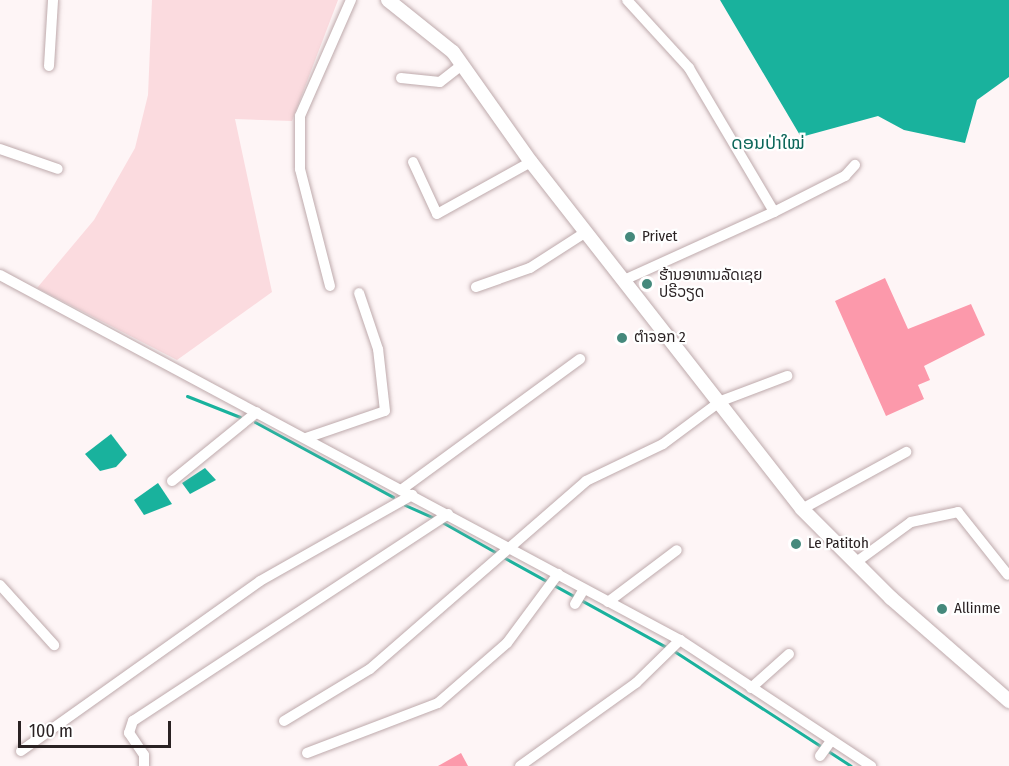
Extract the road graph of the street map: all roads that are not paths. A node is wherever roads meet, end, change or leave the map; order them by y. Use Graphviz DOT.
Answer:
graph roads {
  1 [pos="53,0"];
  2 [pos="351,0"];
  3 [pos="388,0"];
  4 [pos="627,0"];
  5 [pos="462,65"];
  6 [pos="49,66"];
  7 [pos="401,78"];
  8 [pos="0,149"];
  9 [pos="413,162"];
  10 [pos="531,162"];
  11 [pos="855,165"];
  12 [pos="58,169"];
  13 [pos="774,212"];
  14 [pos="586,232"];
  15 [pos="0,275"];
  16 [pos="624,280"];
  17 [pos="330,286"];
  18 [pos="476,286"];
  19 [pos="359,293"];
  20 [pos="580,359"];
  21 [pos="787,376"];
  22 [pos="722,401"];
  23 [pos="257,412"];
  24 [pos="306,438"];
  25 [pos="906,452"];
  26 [pos="172,481"];
  27 [pos="406,493"];
  28 [pos="802,509"];
  29 [pos="446,516"];
  30 [pos="510,547"];
  31 [pos="677,550"];
  32 [pos="855,563"];
  33 [pos="1008,575"];
  34 [pos="554,579"];
  35 [pos="0,585"];
  36 [pos="609,602"];
  37 [pos="54,645"];
  38 [pos="674,646"];
  39 [pos="789,654"];
  40 [pos="751,688"];
  41 [pos="1009,701"];
  42 [pos="284,721"];
  43 [pos="21,751"];
  44 [pos="307,753"];
  45 [pos="853,761"];
  46 [pos="531,763"];
  47 [pos="144,766"];
  48 [pos="520,766"];
  49 [pos="871,766"];
  1 -- 6 [label="street"];
  2 -- 17 [label="street"];
  3 -- 5 [label="street"];
  4 -- 13 [label="street"];
  5 -- 7 [label="street"];
  5 -- 10 [label="street"];
  8 -- 12 [label="street"];
  9 -- 10 [label="street"];
  10 -- 14 [label="street"];
  11 -- 13 [label="street"];
  13 -- 16 [label="street"];
  14 -- 16 [label="street"];
  14 -- 18 [label="street"];
  15 -- 23 [label="street"];
  16 -- 22 [label="street"];
  19 -- 24 [label="street"];
  20 -- 27 [label="street"];
  21 -- 22 [label="street"];
  22 -- 28 [label="street"];
  22 -- 30 [label="street"];
  23 -- 24 [label="street"];
  23 -- 26 [label="street"];
  24 -- 27 [label="street"];
  25 -- 28 [label="street"];
  27 -- 29 [label="street"];
  27 -- 43 [label="street"];
  28 -- 32 [label="street"];
  29 -- 30 [label="street"];
  29 -- 47 [label="street"];
  30 -- 34 [label="street"];
  30 -- 42 [label="street"];
  31 -- 36 [label="street"];
  32 -- 33 [label="street"];
  32 -- 41 [label="street"];
  34 -- 36 [label="street"];
  34 -- 44 [label="street"];
  35 -- 37 [label="street"];
  36 -- 38 [label="street"];
  38 -- 40 [label="street"];
  38 -- 46 [label="street"];
  39 -- 40 [label="street"];
  40 -- 45 [label="street"];
  45 -- 49 [label="street"];
  46 -- 48 [label="street"];
}
